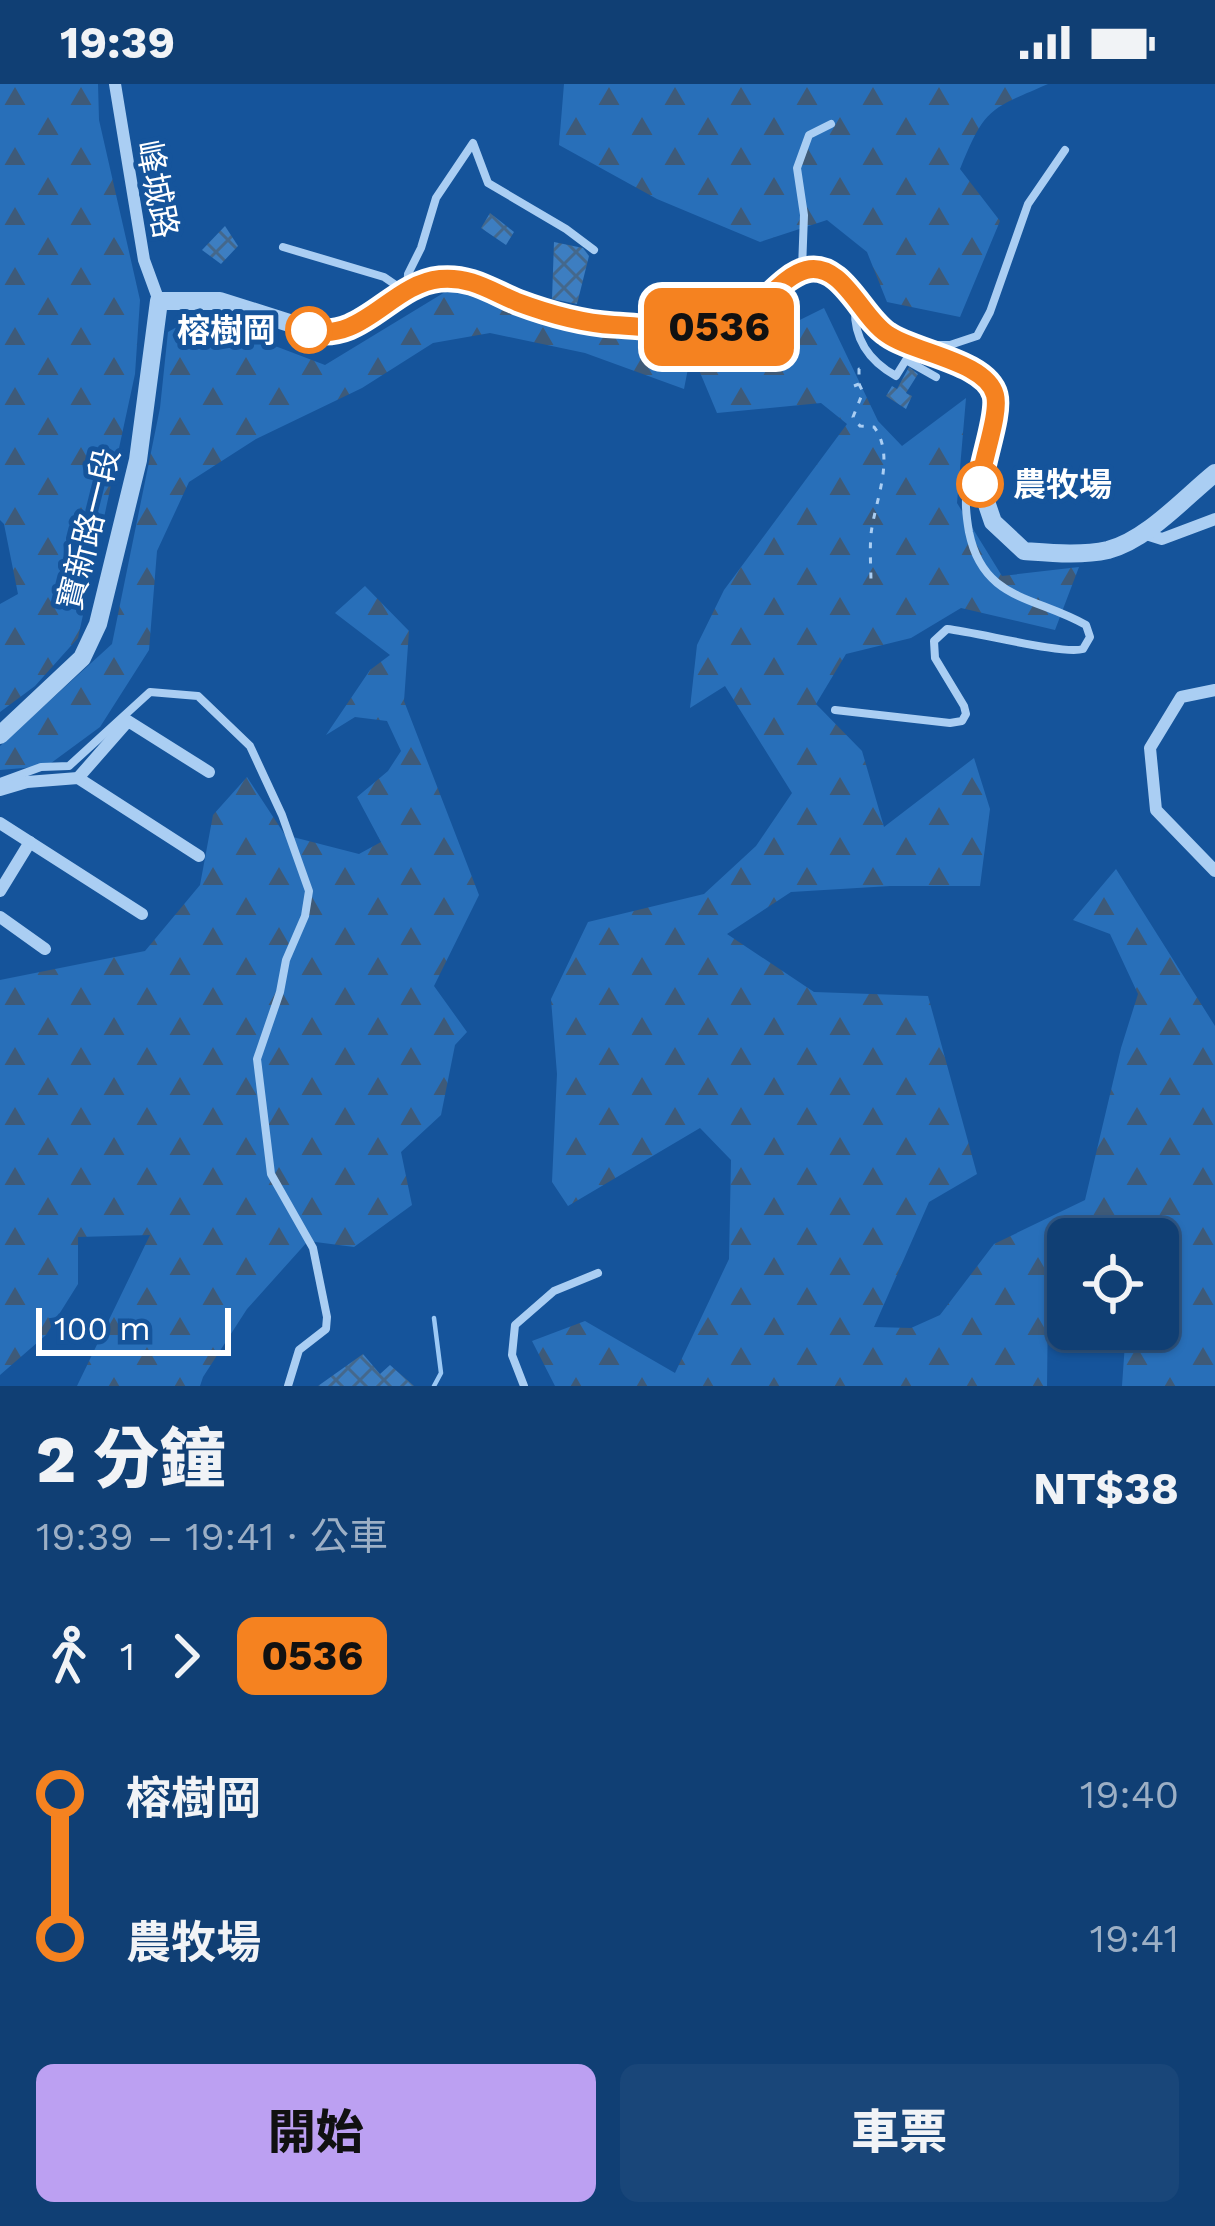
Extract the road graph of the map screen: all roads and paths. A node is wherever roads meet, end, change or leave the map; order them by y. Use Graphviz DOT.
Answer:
graph roads {
  1 [pos="115,84"];
  2 [pos="831,124"];
  3 [pos="1065,150"];
  4 [pos="283,248"];
  5 [pos="594,250"];
  6 [pos="802,270"];
  7 [pos="407,292"];
  8 [pos="159,301"];
  9 [pos="855,301"];
  10 [pos="910,346"];
  11 [pos="879,365"];
  12 [pos="936,377"];
  13 [pos="982,457"];
  14 [pos="1215,473"];
  15 [pos="1215,520"];
  16 [pos="1142,532"];
  17 [pos="872,584"];
  18 [pos="1215,690"];
  19 [pos="835,710"];
  20 [pos="0,735"];
  21 [pos="209,772"];
  22 [pos="78,778"];
  23 [pos="0,786"];
  24 [pos="0,823"];
  25 [pos="31,842"];
  26 [pos="199,856"];
  27 [pos="1215,871"];
  28 [pos="0,891"];
  29 [pos="142,914"];
  30 [pos="0,917"];
  31 [pos="45,949"];
  32 [pos="598,1273"];
  33 [pos="287,1386"];
  34 [pos="524,1386"];
  1 -- 8 [label="street, 峰城路"];
  2 -- 6 [label="lane"];
  3 -- 10 [label="lane"];
  4 -- 7 [label="lane"];
  5 -- 7 [label="lane"];
  6 -- 7 [label="street"];
  6 -- 9 [label="street"];
  7 -- 8 [label="street"];
  8 -- 20 [label="street, 寶新路一段"];
  9 -- 10 [label="street"];
  9 -- 11 [label="lane"];
  10 -- 13 [label="street"];
  11 -- 12 [label="lane"];
  11 -- 17 [label="path"];
  13 -- 16 [label="street"];
  13 -- 19 [label="lane"];
  14 -- 16 [label="street"];
  15 -- 16 [label="street"];
  18 -- 27 [label="street"];
  21 -- 22 [label="street"];
  22 -- 23 [label="street"];
  22 -- 26 [label="street"];
  23 -- 33 [label="lane"];
  24 -- 25 [label="street"];
  25 -- 28 [label="street"];
  25 -- 29 [label="street"];
  30 -- 31 [label="street"];
  32 -- 34 [label="lane"];
}
